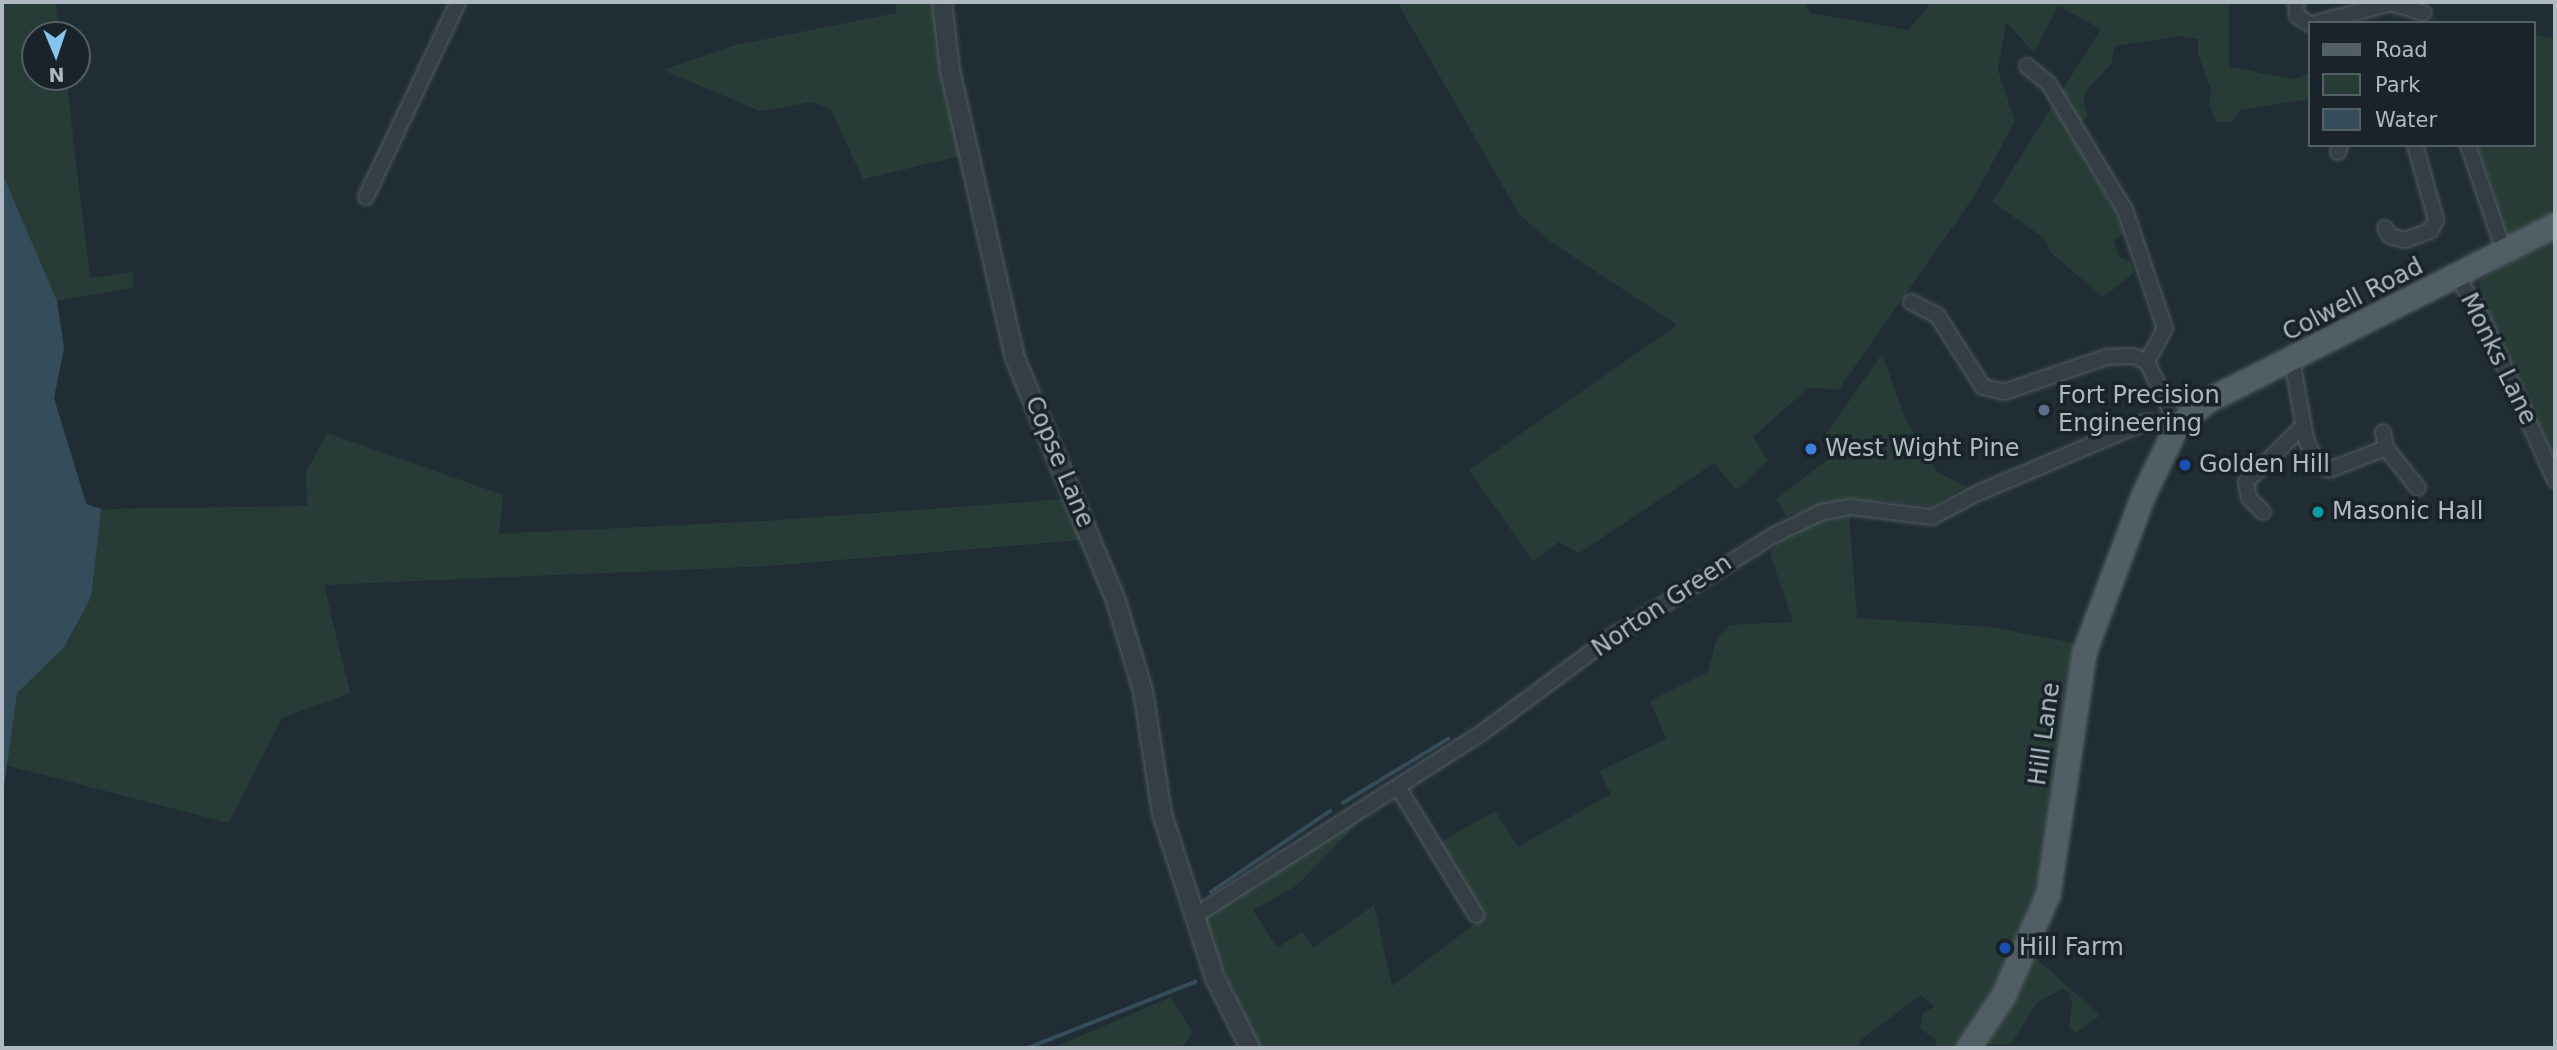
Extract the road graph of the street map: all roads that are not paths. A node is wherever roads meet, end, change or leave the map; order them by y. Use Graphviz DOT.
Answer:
graph roads {
  1 [pos="458,2"];
  2 [pos="942,2"];
  3 [pos="2296,2"];
  4 [pos="2425,13"];
  5 [pos="2323,21"];
  6 [pos="2308,23"];
  7 [pos="2027,66"];
  8 [pos="2416,147"];
  9 [pos="2469,147"];
  10 [pos="366,197"];
  11 [pos="2555,225"];
  12 [pos="2385,228"];
  13 [pos="2503,248"];
  14 [pos="2457,276"];
  15 [pos="1911,302"];
  16 [pos="2292,360"];
  17 [pos="2147,362"];
  18 [pos="2177,425"];
  19 [pos="2303,426"];
  20 [pos="2383,432"];
  21 [pos="2386,448"];
  22 [pos="2555,480"];
  23 [pos="2418,488"];
  24 [pos="2263,512"];
  25 [pos="1398,787"];
  26 [pos="1476,915"];
  27 [pos="1193,917"];
  28 [pos="1250,1048"];
  29 [pos="1968,1048"];
  1 -- 10 [label="street"];
  2 -- 27 [label="street, Copse Lane"];
  3 -- 6 [label="street"];
  4 -- 5 [label="street"];
  7 -- 17 [label="street"];
  8 -- 12 [label="street"];
  9 -- 13 [label="street"];
  11 -- 13 [label="main road, Colwell Road"];
  13 -- 14 [label="main road, Colwell Road"];
  14 -- 16 [label="main road, Colwell Road"];
  14 -- 22 [label="street, Monks Lane"];
  15 -- 17 [label="street"];
  16 -- 18 [label="main road, Colwell Road"];
  16 -- 19 [label="street"];
  17 -- 18 [label="street"];
  18 -- 25 [label="street, Norton Green"];
  18 -- 29 [label="main road, Hill Lane"];
  19 -- 21 [label="street"];
  19 -- 24 [label="street"];
  20 -- 21 [label="street"];
  21 -- 23 [label="street"];
  25 -- 26 [label="street"];
  25 -- 27 [label="street, Norton Green"];
  27 -- 28 [label="street, Copse Lane"];
}
